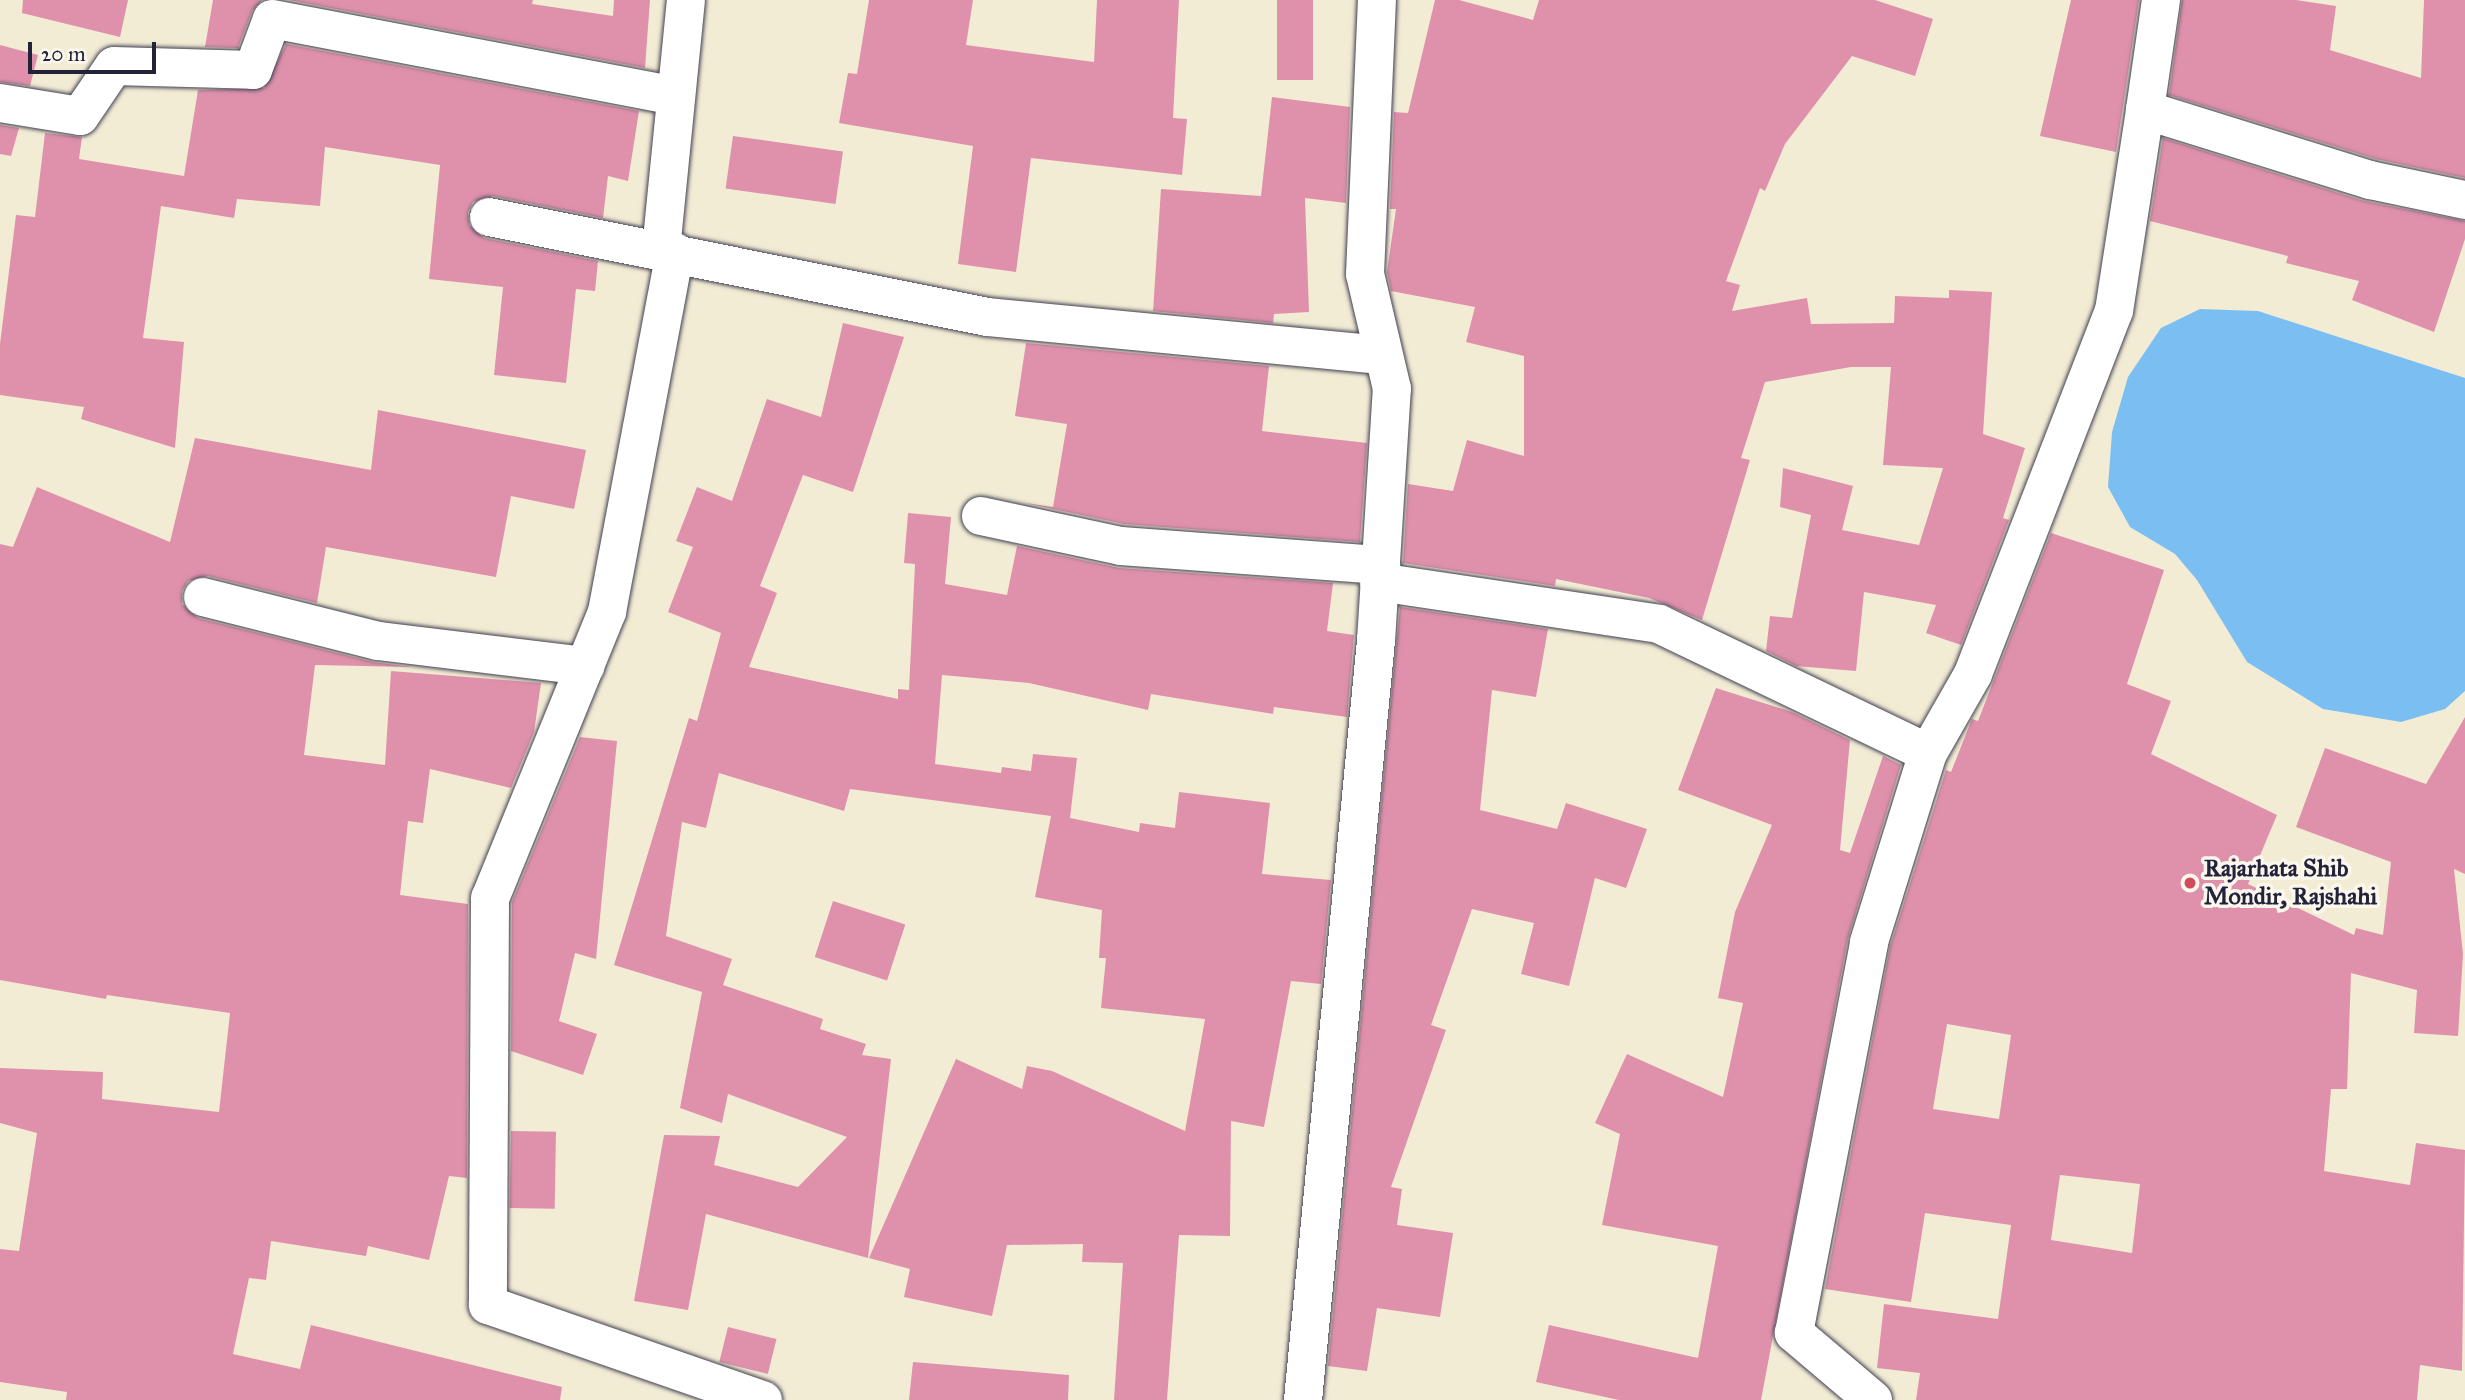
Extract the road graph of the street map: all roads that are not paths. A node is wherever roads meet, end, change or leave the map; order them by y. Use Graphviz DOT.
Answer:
graph roads {
  1 [pos="686,0"];
  2 [pos="1377,0"];
  3 [pos="2161,0"];
  4 [pos="676,96"];
  5 [pos="0,103"];
  6 [pos="2145,110"];
  7 [pos="2465,200"];
  8 [pos="489,217"];
  9 [pos="668,251"];
  10 [pos="1383,355"];
  11 [pos="981,516"];
  12 [pos="1380,574"];
  13 [pos="203,597"];
  14 [pos="586,666"];
  15 [pos="1928,753"];
  16 [pos="763,1400"];
  17 [pos="1303,1400"];
  18 [pos="1873,1400"];
  1 -- 4 [label="street"];
  2 -- 10 [label="street"];
  3 -- 6 [label="street"];
  4 -- 5 [label="street"];
  4 -- 9 [label="street"];
  6 -- 7 [label="street"];
  6 -- 15 [label="street"];
  8 -- 9 [label="street"];
  9 -- 10 [label="street"];
  9 -- 14 [label="street"];
  10 -- 12 [label="street"];
  11 -- 12 [label="street"];
  12 -- 15 [label="street"];
  12 -- 17 [label="street"];
  13 -- 14 [label="street"];
  14 -- 16 [label="street"];
  15 -- 18 [label="street"];
}
